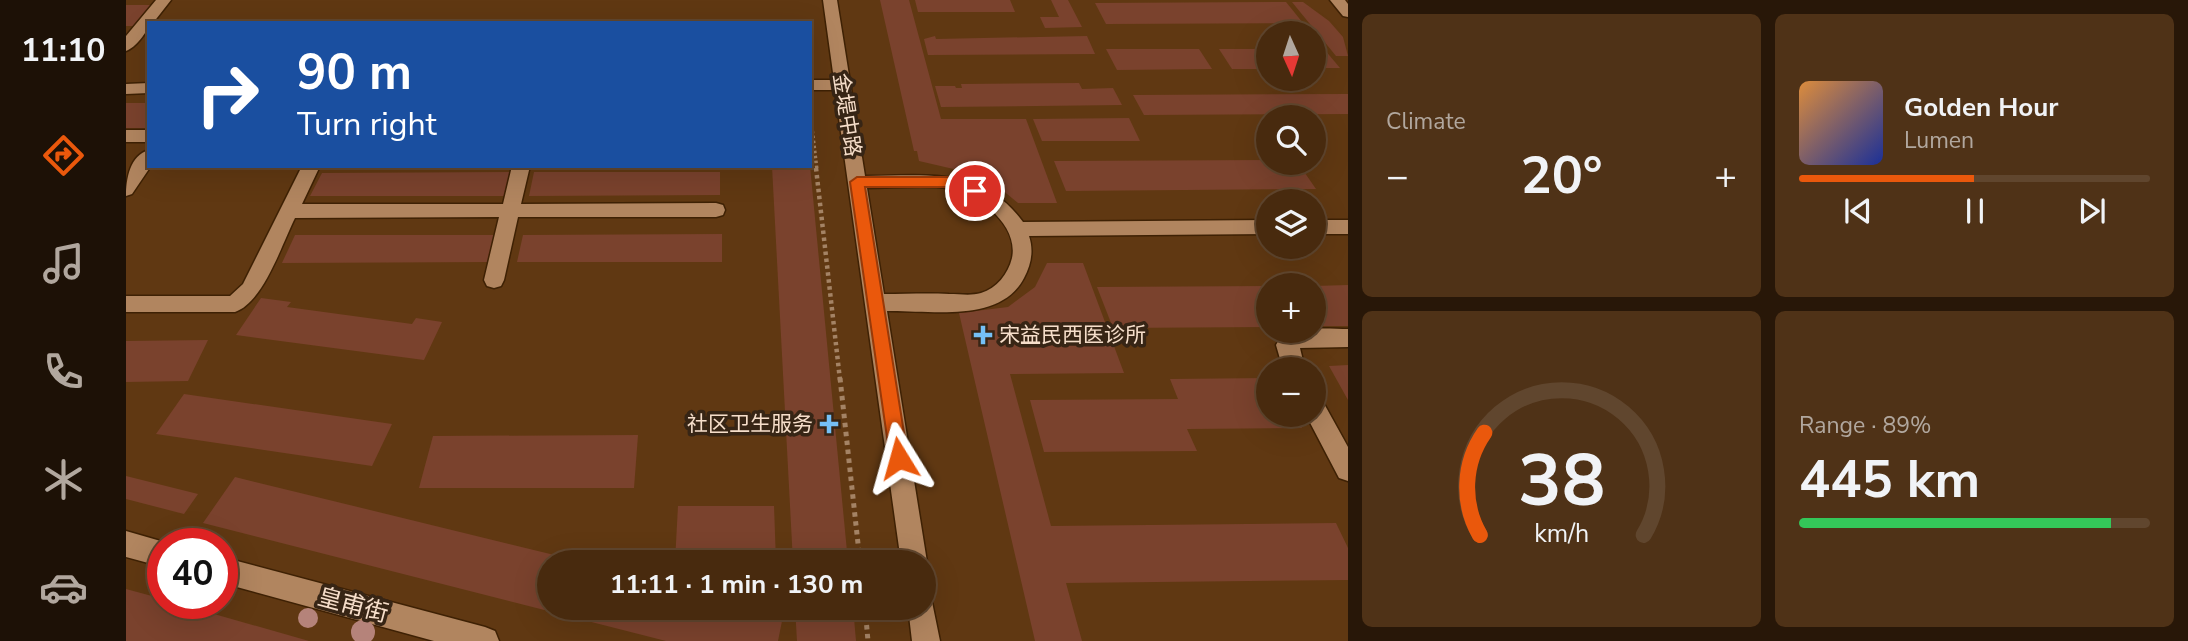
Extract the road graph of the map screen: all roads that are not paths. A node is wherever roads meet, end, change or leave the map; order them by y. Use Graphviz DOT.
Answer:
graph roads {
  1 [pos="164,0"];
  2 [pos="830,0"];
  3 [pos="1337,0"];
  4 [pos="1348,13"];
  5 [pos="126,46"];
  6 [pos="812,85"];
  7 [pos="843,85"];
  8 [pos="147,88"];
  9 [pos="126,89"];
  10 [pos="126,136"];
  11 [pos="147,136"];
  12 [pos="147,159"];
  13 [pos="310,168"];
  14 [pos="521,168"];
  15 [pos="857,182"];
  16 [pos="126,189"];
  17 [pos="716,210"];
  18 [pos="289,211"];
  19 [pos="510,211"];
  20 [pos="1348,226"];
  21 [pos="1256,227"];
  22 [pos="1326,227"];
  23 [pos="1017,229"];
  24 [pos="495,280"];
  25 [pos="875,303"];
  26 [pos="126,304"];
  27 [pos="1348,338"];
  28 [pos="1290,357"];
  29 [pos="1325,427"];
  30 [pos="1348,470"];
  31 [pos="126,544"];
  32 [pos="147,550"];
  33 [pos="912,550"];
  34 [pos="238,574"];
  35 [pos="923,620"];
  36 [pos="485,641"];
  37 [pos="926,641"];
  1 -- 5 [label="street"];
  2 -- 7 [label="street, 金堤中路"];
  3 -- 4 [label="street"];
  6 -- 7 [label="street"];
  7 -- 15 [label="street, 金堤中路"];
  8 -- 9 [label="street"];
  10 -- 11 [label="street"];
  12 -- 16 [label="street"];
  13 -- 18 [label="street"];
  14 -- 19 [label="street"];
  15 -- 23 [label="street"];
  15 -- 25 [label="street, 金堤中路"];
  17 -- 19 [label="street"];
  18 -- 19 [label="street"];
  18 -- 26 [label="street"];
  19 -- 24 [label="street"];
  20 -- 22 [label="street"];
  21 -- 23 [label="street"];
  23 -- 25 [label="street"];
  25 -- 33 [label="street, 金堤中路"];
  27 -- 28 [label="street"];
  29 -- 30 [label="street"];
  31 -- 32 [label="street"];
  34 -- 36 [label="street, 皇甫街"];
  35 -- 37 [label="street"];
}
